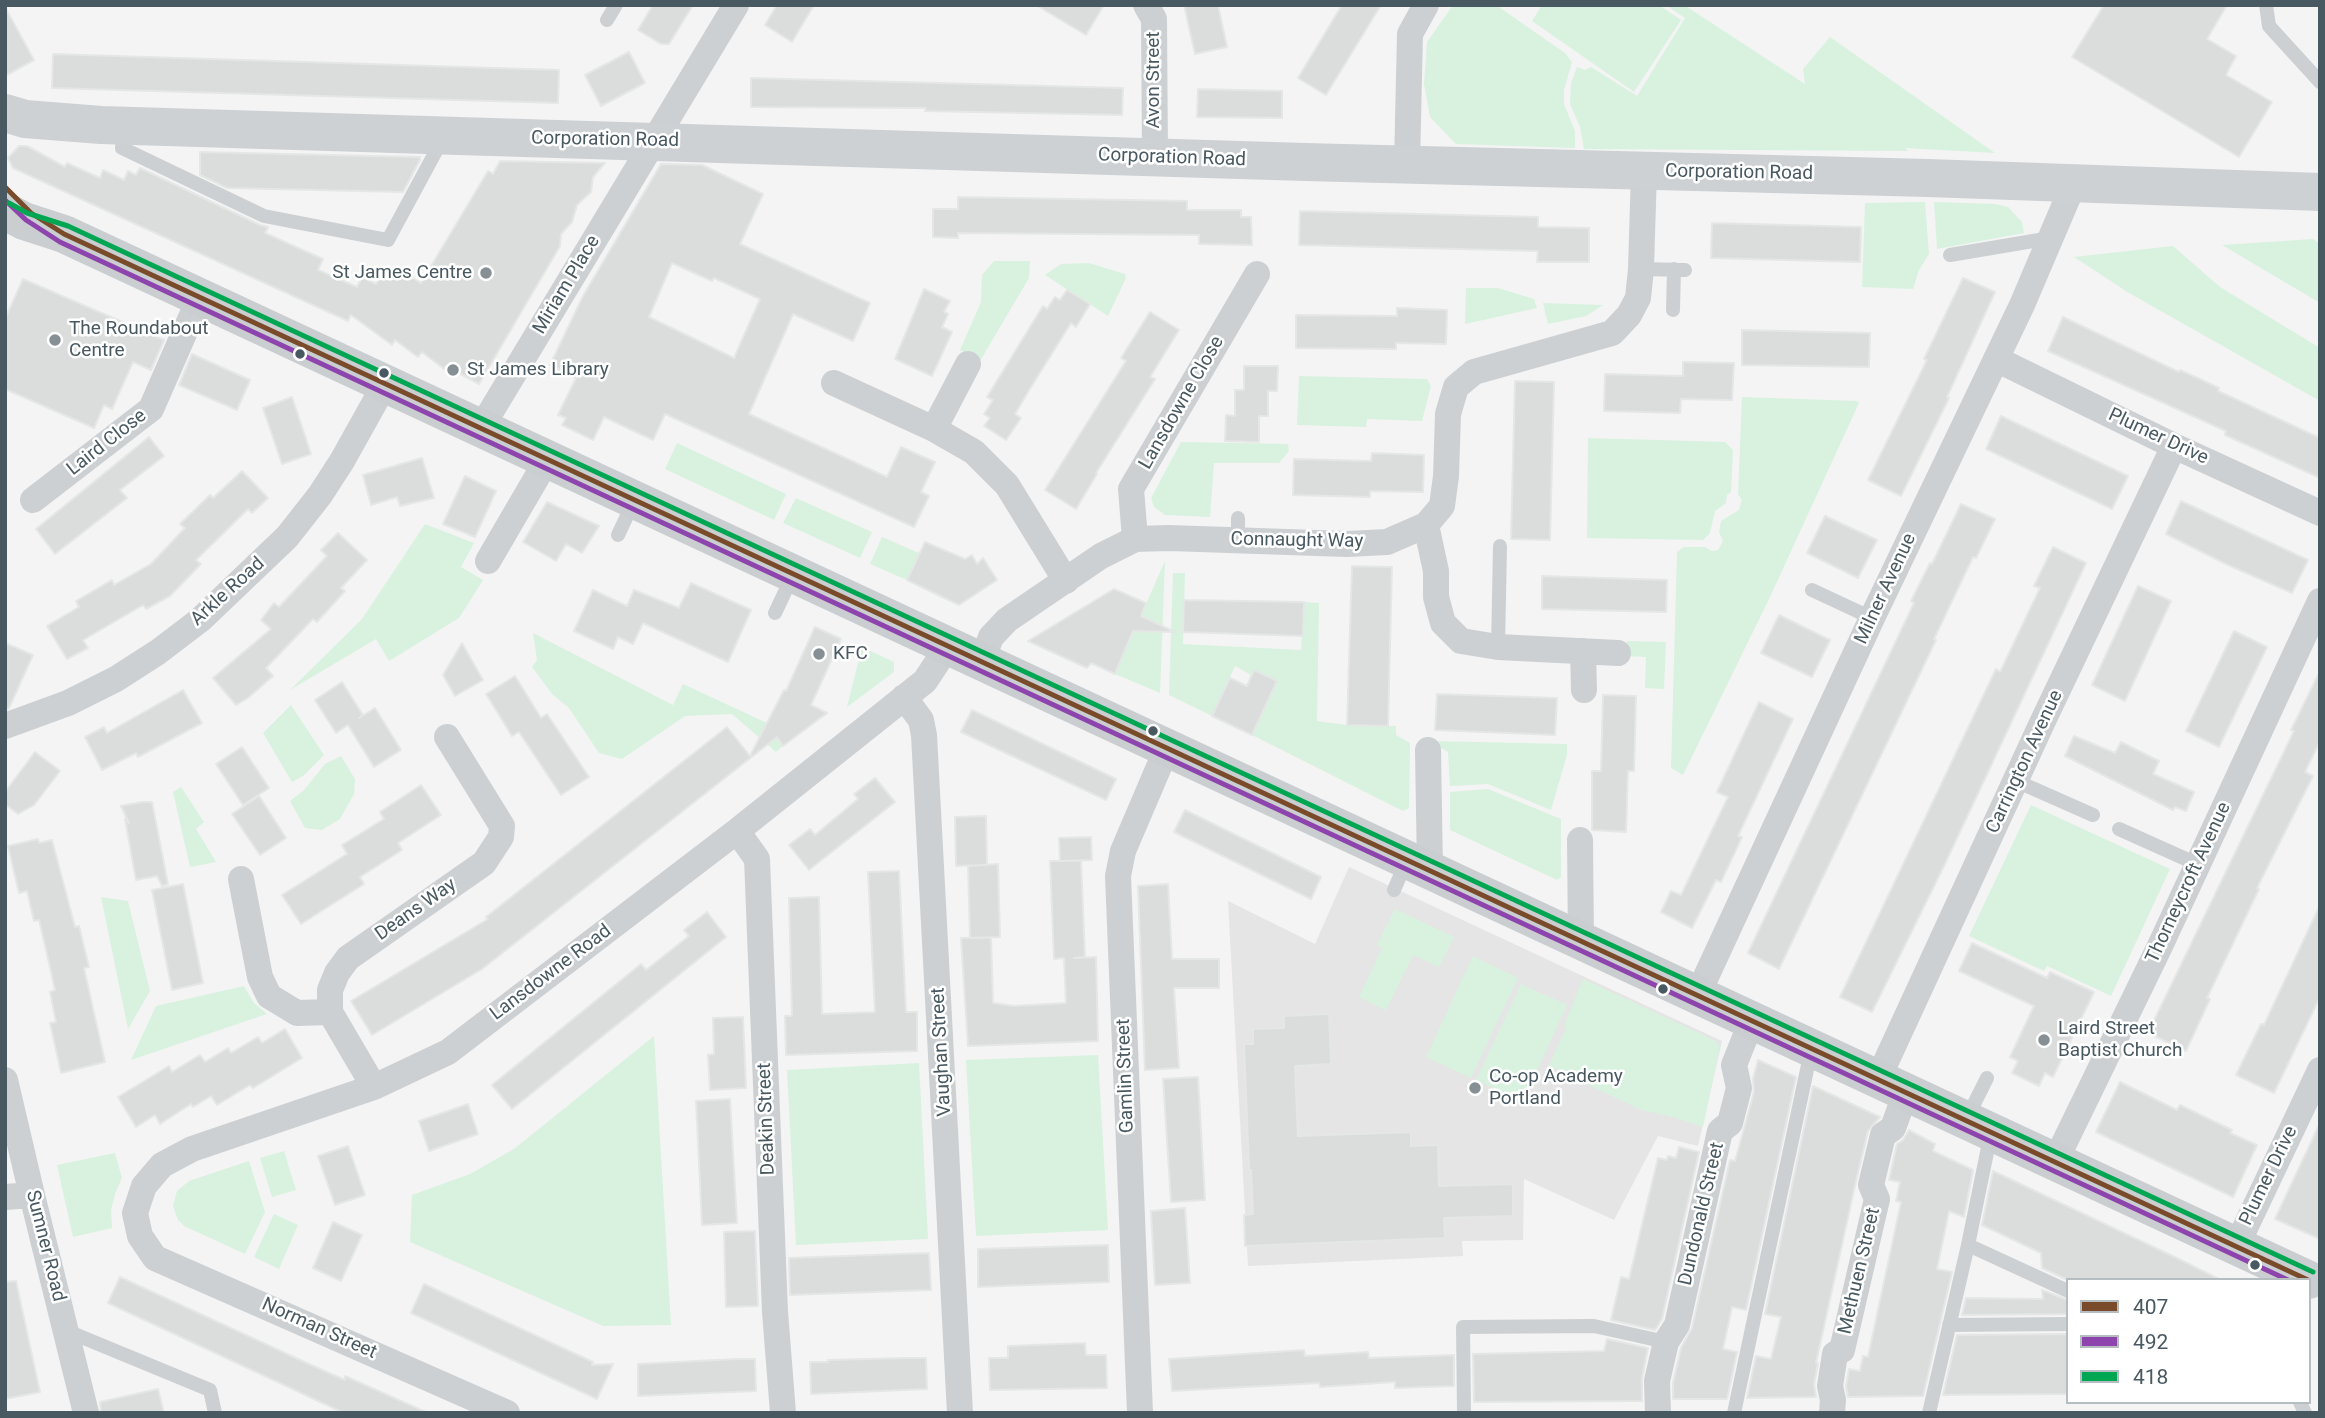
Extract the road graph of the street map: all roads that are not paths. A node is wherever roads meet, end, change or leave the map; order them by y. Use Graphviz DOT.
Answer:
graph roads {
  1 [pos="616,5"];
  2 [pos="736,5"];
  3 [pos="1146,5"];
  4 [pos="1426,5"];
  5 [pos="2266,5"];
  6 [pos="607,20"];
  7 [pos="2320,82"];
  8 [pos="12,120"];
  9 [pos="122,125"];
  10 [pos="444,136"];
  11 [pos="653,142"];
  12 [pos="1155,157"];
  13 [pos="1407,164"];
  14 [pos="1644,171"];
  15 [pos="2074,183"];
  16 [pos="5,187"];
  17 [pos="2320,191"];
  18 [pos="5,212"];
  19 [pos="64,234"];
  20 [pos="2051,238"];
  21 [pos="1950,255"];
  22 [pos="1642,268"];
  23 [pos="1258,274"];
  24 [pos="200,297"];
  25 [pos="1673,310"];
  26 [pos="1996,359"];
  27 [pos="968,364"];
  28 [pos="834,383"];
  29 [pos="385,384"];
  30 [pos="481,428"];
  31 [pos="934,429"];
  32 [pos="2174,446"];
  33 [pos="547,460"];
  34 [pos="33,500"];
  35 [pos="635,500"];
  36 [pos="2320,513"];
  37 [pos="1426,525"];
  38 [pos="618,535"];
  39 [pos="1135,539"];
  40 [pos="1500,547"];
  41 [pos="488,561"];
  42 [pos="794,574"];
  43 [pos="1066,581"];
  44 [pos="1812,590"];
  45 [pos="2320,601"];
  46 [pos="775,613"];
  47 [pos="1872,618"];
  48 [pos="948,646"];
  49 [pos="1498,647"];
  50 [pos="1583,651"];
  51 [pos="1618,653"];
  52 [pos="982,662"];
  53 [pos="1584,690"];
  54 [pos="904,697"];
  55 [pos="5,726"];
  56 [pos="447,737"];
  57 [pos="1167,748"];
  58 [pos="1428,750"];
  59 [pos="2016,781"];
  60 [pos="2093,815"];
  61 [pos="2119,829"];
  62 [pos="737,831"];
  63 [pos="1580,840"];
  64 [pos="2197,864"];
  65 [pos="1410,874"];
  66 [pos="241,879"];
  67 [pos="1581,941"];
  68 [pos="1698,994"];
  69 [pos="330,1013"];
  70 [pos="1752,1020"];
  71 [pos="1812,1048"];
  72 [pos="2320,1070"];
  73 [pos="1987,1078"];
  74 [pos="5,1080"];
  75 [pos="1892,1086"];
  76 [pos="373,1087"];
  77 [pos="1978,1127"];
  78 [pos="2055,1162"];
  79 [pos="32,1195"];
  80 [pos="5,1197"];
  81 [pos="140,1236"];
  82 [pos="1968,1245"];
  83 [pos="2237,1245"];
  84 [pos="2305,1278"];
  85 [pos="2066,1291"];
  86 [pos="2066,1324"];
  87 [pos="1949,1325"];
  88 [pos="67,1331"];
  89 [pos="1666,1342"];
  90 [pos="86,1413"];
  91 [pos="215,1413"];
  92 [pos="507,1413"];
  93 [pos="782,1413"];
  94 [pos="960,1413"];
  95 [pos="1140,1413"];
  96 [pos="1464,1413"];
  97 [pos="1658,1413"];
  98 [pos="1734,1413"];
  99 [pos="1832,1413"];
  100 [pos="1929,1413"];
  1 -- 6 [label="lane"];
  2 -- 11 [label="street, Miriam Place"];
  3 -- 12 [label="street, Avon Street"];
  4 -- 13 [label="street"];
  5 -- 7 [label="lane"];
  8 -- 9 [label="street, Corporation Road"];
  9 -- 10 [label="street, Corporation Road"];
  9 -- 10 [label="lane"];
  10 -- 11 [label="street, Corporation Road"];
  11 -- 12 [label="street, Corporation Road"];
  11 -- 30 [label="street, Miriam Place"];
  12 -- 13 [label="street, Corporation Road"];
  13 -- 14 [label="street, Corporation Road"];
  14 -- 15 [label="street, Corporation Road"];
  14 -- 22 [label="street"];
  15 -- 17 [label="street, Corporation Road"];
  15 -- 20 [label="street, Milner Avenue"];
  16 -- 19 [label="main road"];
  18 -- 19 [label="main road"];
  19 -- 24 [label="main road"];
  20 -- 21 [label="lane"];
  20 -- 26 [label="street, Milner Avenue"];
  22 -- 25 [label="lane"];
  22 -- 37 [label="street"];
  23 -- 39 [label="street, Lansdowne Close"];
  24 -- 29 [label="main road"];
  24 -- 34 [label="street, Laird Close"];
  26 -- 32 [label="street, Plumer Drive"];
  26 -- 47 [label="street, Milner Avenue"];
  27 -- 31 [label="street"];
  28 -- 31 [label="street"];
  29 -- 30 [label="main road"];
  29 -- 55 [label="street, Arkle Road"];
  30 -- 33 [label="main road"];
  31 -- 43 [label="street"];
  32 -- 36 [label="street, Plumer Drive"];
  32 -- 59 [label="street, Carrington Avenue"];
  33 -- 35 [label="main road"];
  33 -- 41 [label="street"];
  35 -- 38 [label="lane"];
  35 -- 42 [label="main road"];
  37 -- 39 [label="street, Connaught Way"];
  37 -- 49 [label="street"];
  39 -- 43 [label="street, Connaught Way"];
  40 -- 49 [label="lane"];
  42 -- 46 [label="lane"];
  42 -- 48 [label="main road"];
  43 -- 52 [label="street, Connaught Way"];
  44 -- 47 [label="lane"];
  45 -- 64 [label="street, Thorneycroft Avenue"];
  47 -- 68 [label="street, Milner Avenue"];
  48 -- 52 [label="main road"];
  48 -- 54 [label="street, Lansdowne Road"];
  49 -- 50 [label="street"];
  50 -- 51 [label="street"];
  50 -- 53 [label="street"];
  52 -- 57 [label="main road"];
  54 -- 62 [label="street, Lansdowne Road"];
  54 -- 94 [label="street, Vaughan Street"];
  56 -- 69 [label="street, Deans Way"];
  57 -- 65 [label="main road"];
  57 -- 95 [label="street, Gamlin Street"];
  58 -- 65 [label="street"];
  59 -- 60 [label="lane"];
  59 -- 75 [label="street, Carrington Avenue"];
  61 -- 64 [label="lane"];
  62 -- 76 [label="street, Lansdowne Road"];
  62 -- 93 [label="street, Deakin Street"];
  63 -- 67 [label="street"];
  64 -- 78 [label="street, Thorneycroft Avenue"];
  65 -- 67 [label="main road"];
  66 -- 69 [label="street"];
  67 -- 68 [label="main road"];
  68 -- 70 [label="main road"];
  69 -- 76 [label="street"];
  70 -- 71 [label="main road"];
  70 -- 89 [label="street, Dundonald Street"];
  71 -- 75 [label="main road"];
  71 -- 98 [label="lane"];
  72 -- 83 [label="street, Plumer Drive"];
  73 -- 77 [label="lane"];
  74 -- 79 [label="street, Sumner Road"];
  75 -- 77 [label="main road"];
  75 -- 99 [label="street, Methuen Street"];
  76 -- 81 [label="street, Lansdowne Road"];
  77 -- 78 [label="main road"];
  77 -- 82 [label="lane"];
  78 -- 83 [label="main road"];
  79 -- 80 [label="street"];
  79 -- 88 [label="street, Sumner Road"];
  81 -- 92 [label="street, Norman Street"];
  82 -- 85 [label="lane"];
  82 -- 87 [label="lane"];
  83 -- 84 [label="main road"];
  86 -- 87 [label="lane"];
  87 -- 100 [label="lane"];
  88 -- 90 [label="street, Sumner Road"];
  88 -- 91 [label="lane"];
  89 -- 96 [label="lane"];
  89 -- 97 [label="street, Dundonald Street"];
}
